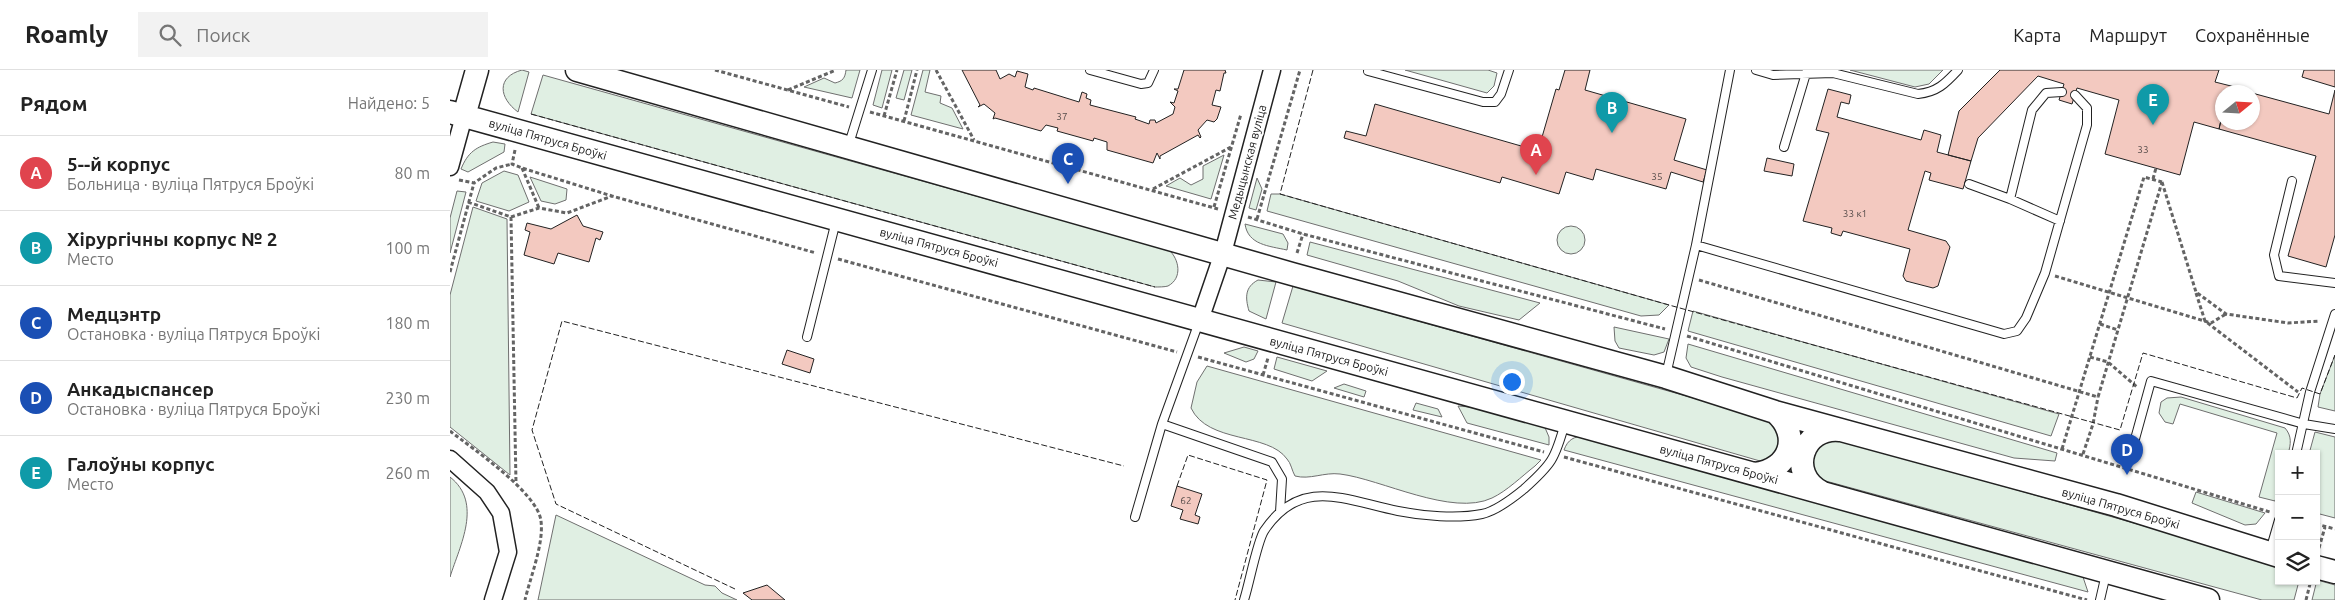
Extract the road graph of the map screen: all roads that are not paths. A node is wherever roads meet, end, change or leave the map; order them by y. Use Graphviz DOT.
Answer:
graph roads {
  1 [pos="477,70"];
  2 [pos="577,70"];
  3 [pos="872,70"];
  4 [pos="1090,70"];
  5 [pos="1154,70"];
  6 [pos="1272,70"];
  7 [pos="1509,70"];
  8 [pos="1730,70"];
  9 [pos="1756,70"];
  10 [pos="1958,70"];
  11 [pos="1368,71"];
  12 [pos="1806,72"];
  13 [pos="2062,92"];
  14 [pos="2075,95"];
  15 [pos="457,114"];
  16 [pos="1784,147"];
  17 [pos="848,148"];
  18 [pos="454,174"];
  19 [pos="2292,181"];
  20 [pos="1970,184"];
  21 [pos="2010,199"];
  22 [pos="836,220"];
  23 [pos="2060,222"];
  24 [pos="1696,245"];
  25 [pos="1223,253"];
  26 [pos="2335,283"];
  27 [pos="2334,317"];
  28 [pos="1200,320"];
  29 [pos="807,337"];
  30 [pos="1666,377"];
  31 [pos="1775,412"];
  32 [pos="1566,421"];
  33 [pos="1162,424"];
  34 [pos="2304,424"];
  35 [pos="2335,429"];
  36 [pos="1841,430"];
  37 [pos="2135,439"];
  38 [pos="2297,450"];
  39 [pos="450,458"];
  40 [pos="1755,474"];
  41 [pos="1823,493"];
  42 [pos="1280,512"];
  43 [pos="1135,517"];
  44 [pos="2276,540"];
  45 [pos="2274,554"];
  46 [pos="2320,561"];
  47 [pos="2107,572"];
  48 [pos="2335,572"];
  49 [pos="493,600"];
  50 [pos="1244,600"];
  51 [pos="2100,600"];
  52 [pos="2208,600"];
  1 -- 15 [label="main road"];
  2 -- 17 [label="main road, вуліца Пятруся Броўкі"];
  3 -- 17 [label="lane"];
  4 -- 5 [label="lane"];
  6 -- 25 [label="street, Медыцынская вуліца"];
  7 -- 11 [label="lane"];
  8 -- 24 [label="lane"];
  9 -- 12 [label="lane"];
  10 -- 12 [label="lane"];
  12 -- 16 [label="lane"];
  13 -- 21 [label="lane"];
  14 -- 23 [label="lane"];
  15 -- 18 [label="street"];
  15 -- 22 [label="main road, вуліца Пятруся Броўкі"];
  17 -- 25 [label="main road, вуліца Пятруся Броўкі"];
  19 -- 26 [label="lane"];
  20 -- 21 [label="lane"];
  21 -- 23 [label="lane"];
  22 -- 28 [label="main road, вуліца Пятруся Броўкі"];
  22 -- 29 [label="lane"];
  23 -- 24 [label="lane"];
  24 -- 30 [label="lane"];
  25 -- 28 [label="street, Медыцынская вуліца"];
  25 -- 30 [label="main road, вуліца Пятруся Броўкі"];
  27 -- 34 [label="lane"];
  28 -- 32 [label="main road, вуліца Пятруся Броўкі"];
  28 -- 33 [label="lane"];
  30 -- 31 [label="main road, вуліца Пятруся Броўкі"];
  31 -- 36 [label="main road, вуліца Пятруся Броўкі"];
  31 -- 40 [label="main road"];
  32 -- 40 [label="main road, вуліца Пятруся Броўкі"];
  32 -- 42 [label="lane"];
  33 -- 42 [label="lane"];
  33 -- 43 [label="lane"];
  34 -- 35 [label="lane"];
  34 -- 37 [label="lane"];
  34 -- 38 [label="lane"];
  36 -- 41 [label="main road"];
  36 -- 45 [label="main road, вуліца Пятруся Броўкі"];
  39 -- 49 [label="street"];
  40 -- 41 [label="main road, вуліца Пятруся Броўкі"];
  41 -- 47 [label="main road, вуліца Пятруся Броўкі"];
  42 -- 50 [label="lane"];
  44 -- 45 [label="lane"];
  46 -- 48 [label="main road"];
  47 -- 51 [label="lane"];
  47 -- 52 [label="main road, вуліца Пятруся Броўкі"];
}
